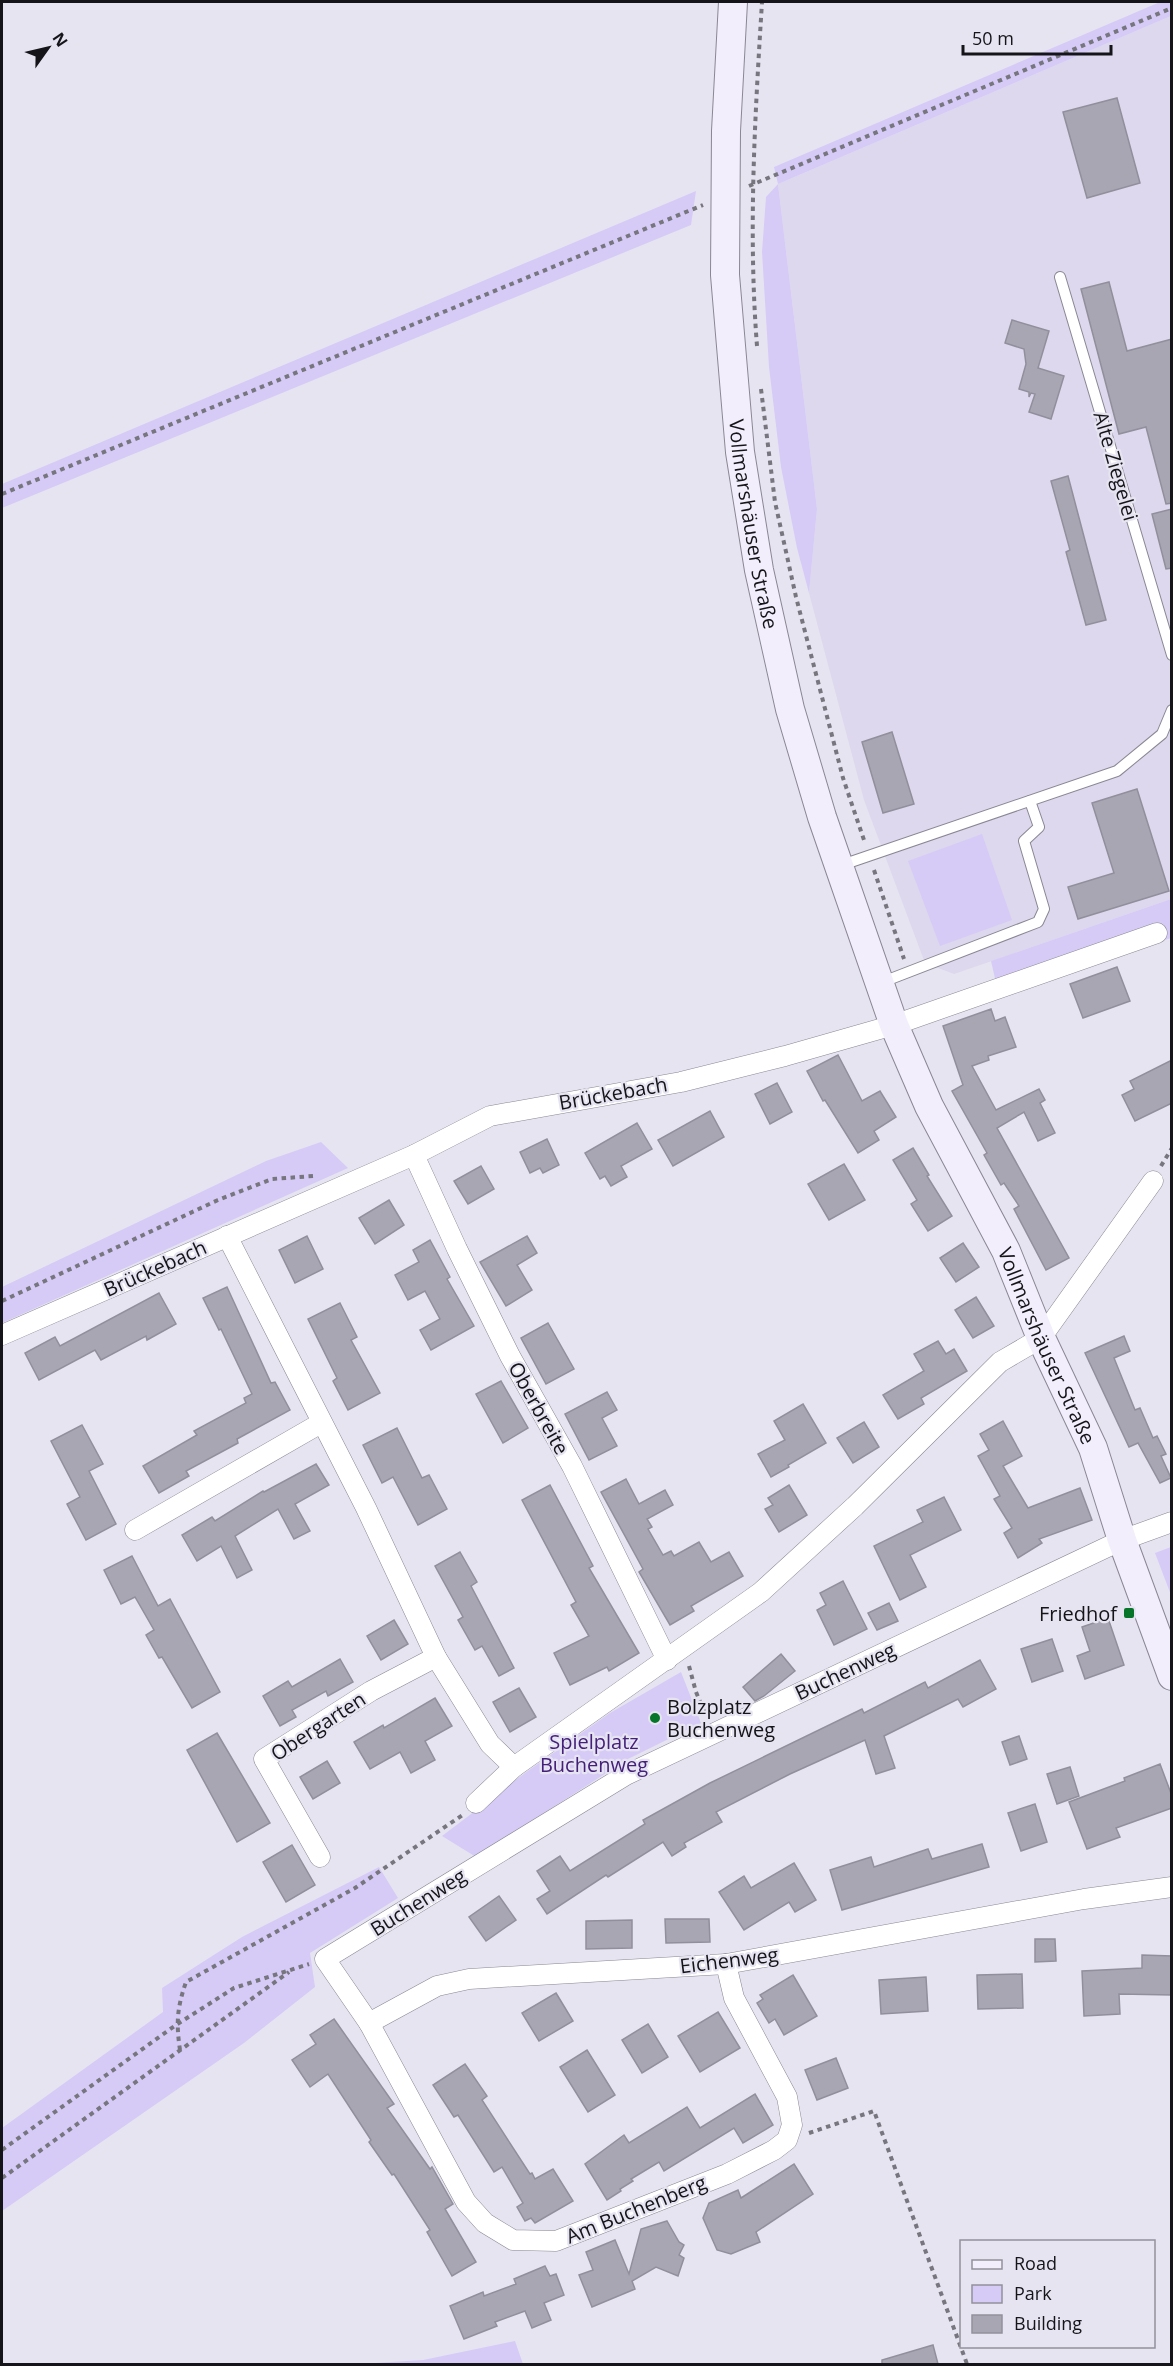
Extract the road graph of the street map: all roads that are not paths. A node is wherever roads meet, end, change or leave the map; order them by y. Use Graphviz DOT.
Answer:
graph roads {
  1 [pos="733,2"];
  2 [pos="1060,277"];
  3 [pos="1172,655"];
  4 [pos="1172,710"];
  5 [pos="1030,801"];
  6 [pos="838,867"];
  7 [pos="1157,933"];
  8 [pos="890,980"];
  9 [pos="894,1026"];
  10 [pos="414,1155"];
  11 [pos="1153,1181"];
  12 [pos="227,1236"];
  13 [pos="2,1335"];
  14 [pos="1041,1338"];
  15 [pos="321,1423"];
  16 [pos="1172,1522"];
  17 [pos="135,1530"];
  18 [pos="1122,1540"];
  19 [pos="436,1657"];
  20 [pos="667,1660"];
  21 [pos="1172,1676"];
  22 [pos="514,1767"];
  23 [pos="476,1803"];
  24 [pos="320,1857"];
  25 [pos="1172,1887"];
  26 [pos="726,1964"];
  27 [pos="369,2023"];
  1 -- 6 [label="main road, Vollmarshäuser Straße"];
  2 -- 3 [label="lane, Alte Ziegelei"];
  4 -- 5 [label="lane"];
  5 -- 6 [label="lane"];
  5 -- 8 [label="lane"];
  6 -- 8 [label="main road, Vollmarshäuser Straße"];
  7 -- 9 [label="street"];
  8 -- 9 [label="main road, Vollmarshäuser Straße"];
  9 -- 10 [label="street, Brückebach"];
  9 -- 14 [label="main road, Vollmarshäuser Straße"];
  10 -- 12 [label="street, Brückebach"];
  10 -- 20 [label="street, Oberbreite"];
  11 -- 14 [label="street"];
  12 -- 13 [label="street, Brückebach"];
  12 -- 15 [label="street"];
  14 -- 18 [label="main road, Vollmarshäuser Straße"];
  14 -- 20 [label="street"];
  15 -- 17 [label="street"];
  15 -- 19 [label="street"];
  16 -- 18 [label="street, Buchenweg"];
  18 -- 21 [label="main road, Vollmarshäuser Straße"];
  18 -- 27 [label="street, Buchenweg"];
  19 -- 22 [label="street"];
  19 -- 24 [label="street, Obergarten"];
  20 -- 22 [label="street"];
  22 -- 23 [label="street"];
  25 -- 26 [label="street, Eichenweg"];
  26 -- 27 [label="street, Eichenweg"];
  26 -- 27 [label="street, Am Buchenberg"];
}
